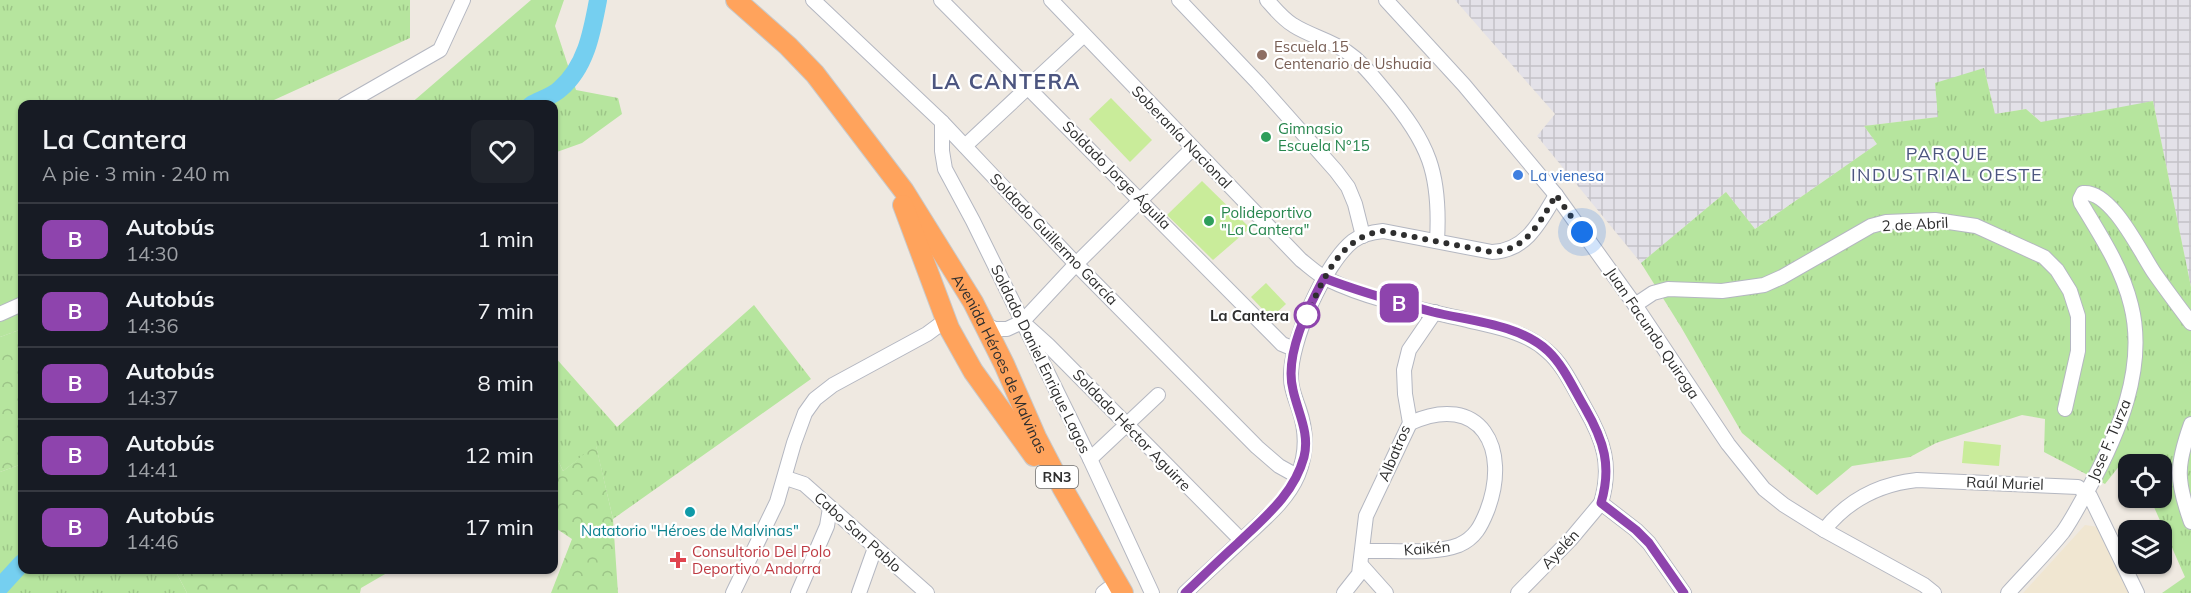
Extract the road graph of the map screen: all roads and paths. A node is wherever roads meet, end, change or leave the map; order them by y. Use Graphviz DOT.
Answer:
graph roads {
  1 [pos="463,0"];
  2 [pos="736,0"];
  3 [pos="813,0"];
  4 [pos="941,0"];
  5 [pos="1051,0"];
  6 [pos="1179,0"];
  7 [pos="1266,0"];
  8 [pos="1386,0"];
  9 [pos="1084,35"];
  10 [pos="1029,87"];
  11 [pos="353,100"];
  12 [pos="942,122"];
  13 [pos="965,146"];
  14 [pos="1193,148"];
  15 [pos="887,170"];
  16 [pos="1556,195"];
  17 [pos="1142,201"];
  18 [pos="1363,236"];
  19 [pos="1437,242"];
  20 [pos="1076,264"];
  21 [pos="1324,278"];
  22 [pos="972,302"];
  23 [pos="1635,305"];
  24 [pos="18,306"];
  25 [pos="1435,312"];
  26 [pos="0,314"];
  27 [pos="945,317"];
  28 [pos="1022,322"];
  29 [pos="2191,323"];
  30 [pos="984,324"];
  31 [pos="1007,329"];
  32 [pos="927,334"];
  33 [pos="960,348"];
  34 [pos="1294,348"];
  35 [pos="999,354"];
  36 [pos="973,371"];
  37 [pos="1158,395"];
  38 [pos="2065,410"];
  39 [pos="1410,423"];
  40 [pos="2191,424"];
  41 [pos="1126,425"];
  42 [pos="1090,459"];
  43 [pos="1298,476"];
  44 [pos="786,478"];
  45 [pos="2087,492"];
  46 [pos="1601,503"];
  47 [pos="830,508"];
  48 [pos="2191,522"];
  49 [pos="1824,530"];
  50 [pos="1241,540"];
  51 [pos="875,548"];
  52 [pos="1363,551"];
  53 [pos="1361,565"];
  54 [pos="1111,592"];
  55 [pos="733,593"];
  56 [pos="798,593"];
  57 [pos="859,593"];
  58 [pos="927,593"];
  59 [pos="1152,593"];
  60 [pos="1185,593"];
  61 [pos="1344,593"];
  62 [pos="1386,593"];
  63 [pos="1518,593"];
  64 [pos="1684,593"];
  65 [pos="1934,593"];
  66 [pos="2008,593"];
  67 [pos="2137,593"];
  1 -- 11 [label="street"];
  2 -- 15 [label="highway, Avenida Héroes de Malvinas / RN3"];
  3 -- 12 [label="street, Soldado Guillermo García"];
  4 -- 10 [label="street, Soldado Jorge Águila"];
  5 -- 9 [label="street, Soberanía Nacional"];
  6 -- 18 [label="street"];
  7 -- 19 [label="street"];
  8 -- 16 [label="street, Juan Facundo Quiroga"];
  9 -- 10 [label="street"];
  9 -- 14 [label="street, Soberanía Nacional"];
  10 -- 13 [label="street"];
  10 -- 17 [label="street, Soldado Jorge Águila"];
  12 -- 13 [label="street, Soldado Guillermo García"];
  12 -- 28 [label="street, Soldado Daniel Enrique Lagos"];
  13 -- 20 [label="street, Soldado Guillermo García"];
  14 -- 17 [label="street"];
  14 -- 21 [label="street, Soberanía Nacional"];
  15 -- 22 [label="highway, Avenida Héroes de Malvinas / RN3"];
  15 -- 27 [label="highway, Avenida Héroes de Malvinas / RN3"];
  16 -- 19 [label="street"];
  16 -- 23 [label="street, Juan Facundo Quiroga"];
  17 -- 20 [label="street"];
  17 -- 34 [label="street, Soldado Jorge Águila"];
  18 -- 19 [label="street"];
  18 -- 21 [label="street"];
  20 -- 28 [label="street"];
  20 -- 43 [label="street, Soldado Guillermo García"];
  21 -- 25 [label="street, Soberanía Nacional"];
  21 -- 34 [label="street"];
  22 -- 27 [label="highway"];
  22 -- 30 [label="highway, Avenida Héroes de Malvinas / RN3"];
  23 -- 38 [label="street, 2 de Abril"];
  23 -- 49 [label="street, Juan Facundo Quiroga"];
  24 -- 26 [label="street"];
  25 -- 39 [label="street, Albatros"];
  25 -- 46 [label="street, Soberanía Nacional"];
  27 -- 32 [label="street"];
  27 -- 33 [label="highway, Avenida Héroes de Malvinas / RN3"];
  28 -- 31 [label="street"];
  28 -- 41 [label="street, Soldado Héctor Aguirre"];
  28 -- 42 [label="street, Soldado Daniel Enrique Lagos"];
  29 -- 45 [label="street, Jose F. Turza"];
  30 -- 31 [label="street"];
  30 -- 35 [label="highway, Avenida Héroes de Malvinas / RN3"];
  31 -- 35 [label="street"];
  32 -- 33 [label="street"];
  32 -- 44 [label="street"];
  33 -- 36 [label="highway, Avenida Héroes de Malvinas / RN3"];
  34 -- 43 [label="street"];
  35 -- 36 [label="highway"];
  35 -- 54 [label="highway, Avenida Héroes de Malvinas / RN3"];
  36 -- 54 [label="highway, Avenida Héroes de Malvinas / RN3"];
  37 -- 41 [label="street"];
  39 -- 52 [label="street, Albatros"];
  39 -- 52 [label="street, Kaikén"];
  40 -- 48 [label="street"];
  41 -- 42 [label="street"];
  41 -- 50 [label="street, Soldado Héctor Aguirre"];
  42 -- 59 [label="street, Soldado Daniel Enrique Lagos"];
  43 -- 50 [label="street"];
  44 -- 47 [label="street, Cabo San Pablo"];
  44 -- 55 [label="street"];
  45 -- 49 [label="street, Raúl Muriel"];
  45 -- 66 [label="street, Jose F. Turza"];
  45 -- 67 [label="street"];
  46 -- 63 [label="street, Ayelén"];
  46 -- 64 [label="street"];
  47 -- 51 [label="street, Cabo San Pablo"];
  47 -- 56 [label="street"];
  49 -- 65 [label="street, Juan Facundo Quiroga"];
  50 -- 60 [label="street"];
  51 -- 57 [label="street"];
  51 -- 58 [label="street, Cabo San Pablo"];
  52 -- 53 [label="street, Albatros"];
  53 -- 61 [label="street, Albatros"];
  53 -- 62 [label="street"];
}
